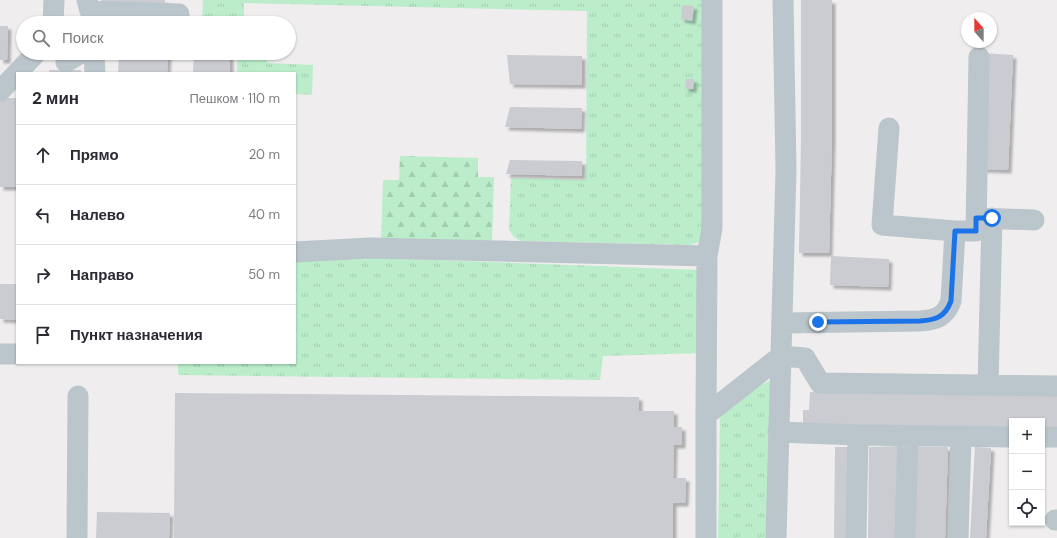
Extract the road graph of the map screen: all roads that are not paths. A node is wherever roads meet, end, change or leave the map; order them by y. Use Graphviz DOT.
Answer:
graph roads {
  1 [pos="54,0"];
  2 [pos="712,0"];
  3 [pos="783,0"];
  4 [pos="90,12"];
  5 [pos="53,16"];
  6 [pos="179,16"];
  7 [pos="978,57"];
  8 [pos="29,60"];
  9 [pos="94,60"];
  10 [pos="18,72"];
  11 [pos="95,72"];
  12 [pos="16,74"];
  13 [pos="0,91"];
  14 [pos="888,128"];
  15 [pos="984,218"];
  16 [pos="1034,220"];
  17 [pos="955,231"];
  18 [pos="296,252"];
  19 [pos="708,256"];
  20 [pos="782,323"];
  21 [pos="0,354"];
  22 [pos="16,354"];
  23 [pos="781,356"];
  24 [pos="988,385"];
  25 [pos="1057,386"];
  26 [pos="78,396"];
  27 [pos="706,415"];
  28 [pos="778,432"];
  29 [pos="858,435"];
  30 [pos="908,436"];
  31 [pos="961,436"];
  32 [pos="1009,437"];
  33 [pos="1045,437"];
  34 [pos="1057,437"];
  35 [pos="78,538"];
  36 [pos="706,538"];
  37 [pos="776,538"];
  38 [pos="856,538"];
  39 [pos="905,538"];
  40 [pos="958,538"];
  1 -- 5 [label="street"];
  2 -- 19 [label="street"];
  3 -- 20 [label="street"];
  4 -- 6 [label="street"];
  7 -- 15 [label="street"];
  8 -- 10 [label="street"];
  9 -- 11 [label="street"];
  12 -- 13 [label="street"];
  14 -- 17 [label="street"];
  15 -- 16 [label="street"];
  15 -- 17 [label="street"];
  15 -- 24 [label="street"];
  17 -- 20 [label="street"];
  18 -- 19 [label="street"];
  19 -- 27 [label="street"];
  20 -- 23 [label="street"];
  21 -- 22 [label="street"];
  23 -- 24 [label="street"];
  23 -- 27 [label="street"];
  23 -- 28 [label="street"];
  24 -- 25 [label="street"];
  26 -- 35 [label="street"];
  27 -- 36 [label="street"];
  28 -- 29 [label="street"];
  28 -- 37 [label="street"];
  29 -- 30 [label="street"];
  29 -- 38 [label="street"];
  30 -- 31 [label="street"];
  30 -- 39 [label="street"];
  31 -- 32 [label="street"];
  31 -- 40 [label="street"];
  33 -- 34 [label="street"];
}
